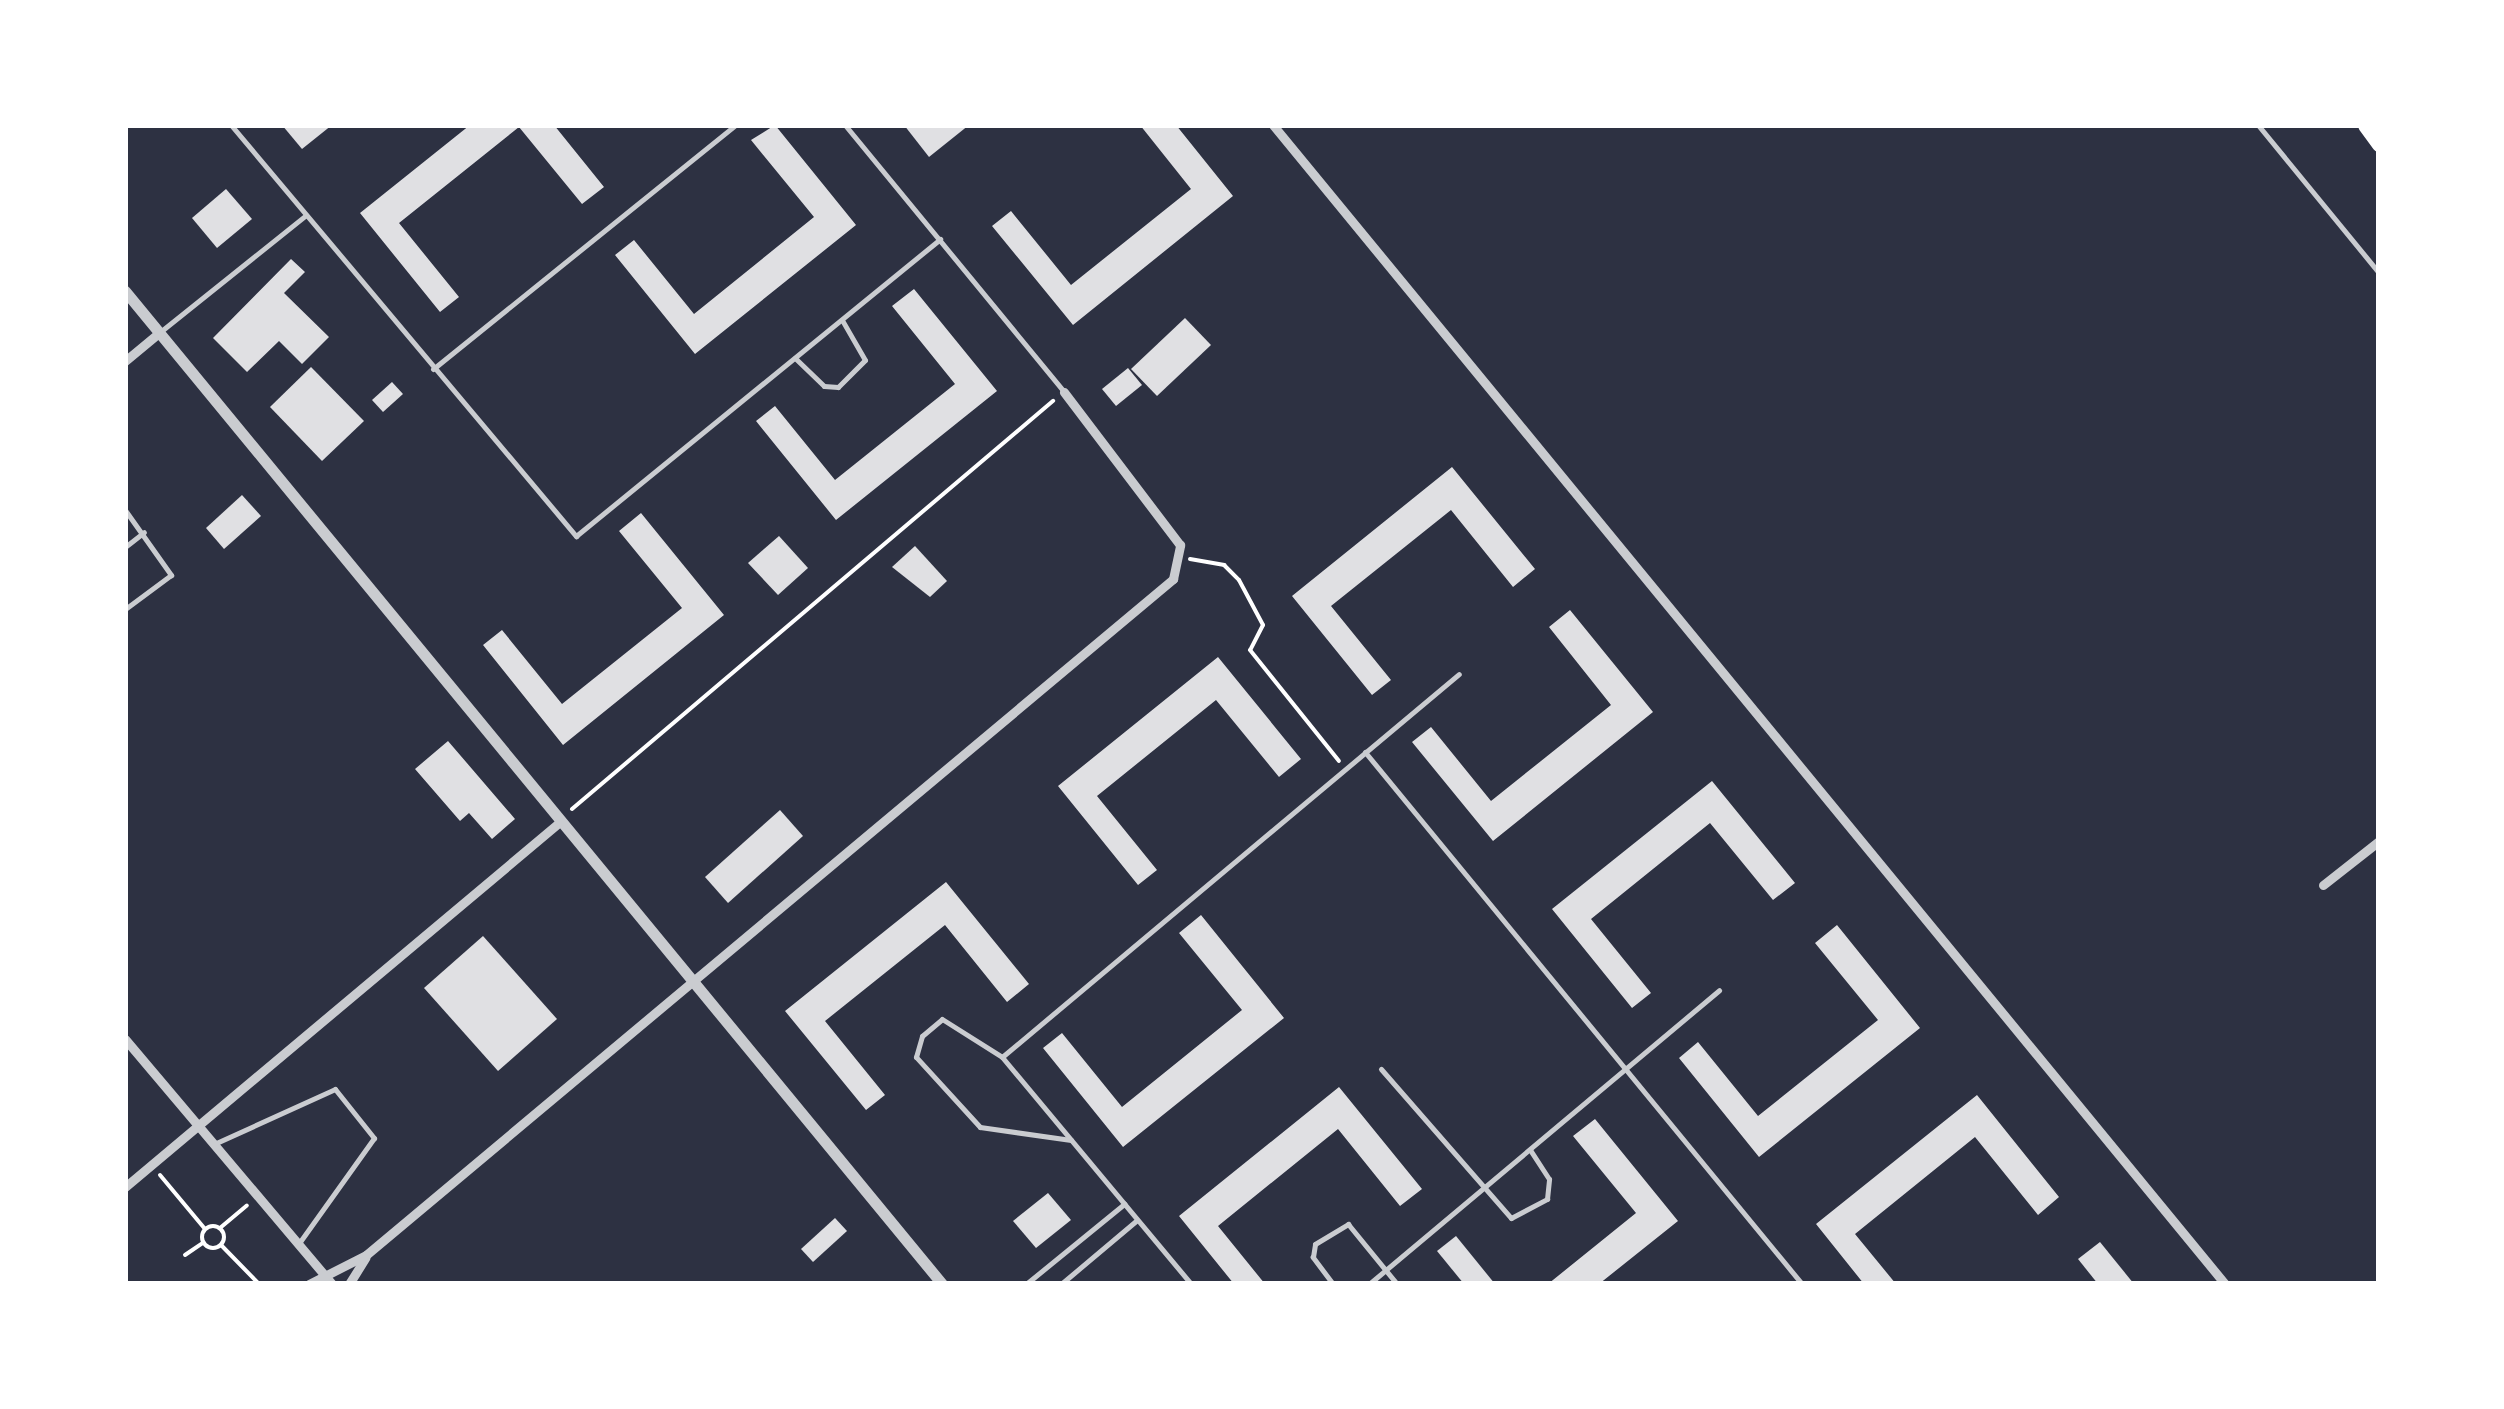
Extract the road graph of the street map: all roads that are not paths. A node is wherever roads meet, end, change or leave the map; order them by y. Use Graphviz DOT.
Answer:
graph roads {
  1 [pos="231,125"];
  2 [pos="735,125"];
  3 [pos="846,125"];
  4 [pos="1273,125"];
  5 [pos="2258,125"];
  6 [pos="2365,125"];
  7 [pos="2379,144"];
  8 [pos="306,215"];
  9 [pos="940,239"];
  10 [pos="2379,273"];
  11 [pos="125,292"];
  12 [pos="842,320"];
  13 [pos="160,332"];
  14 [pos="795,358"];
  15 [pos="125,361"];
  16 [pos="434,369"];
  17 [pos="1064,392"];
  18 [pos="125,510"];
  19 [pos="144,532"];
  20 [pos="125,547"];
  21 [pos="125,609"];
  22 [pos="1459,674"];
  23 [pos="1364,752"];
  24 [pos="561,821"];
  25 [pos="2379,841"];
  26 [pos="2323,885"];
  27 [pos="696,981"];
  28 [pos="1719,990"];
  29 [pos="125,1039"];
  30 [pos="1002,1057"];
  31 [pos="1382,1069"];
  32 [pos="1626,1070"];
  33 [pos="197,1127"];
  34 [pos="1071,1140"];
  35 [pos="211,1145"];
  36 [pos="1530,1150"];
  37 [pos="125,1187"];
  38 [pos="1480,1190"];
  39 [pos="1124,1204"];
  40 [pos="1137,1220"];
  41 [pos="298,1245"];
  42 [pos="366,1255"];
  43 [pos="1386,1270"];
  44 [pos="323,1273"];
  45 [pos="309,1284"];
  46 [pos="332,1284"];
  47 [pos="350,1284"];
  48 [pos="942,1284"];
  49 [pos="1026,1284"];
  50 [pos="1061,1284"];
  51 [pos="1191,1284"];
  52 [pos="1333,1284"];
  53 [pos="1368,1284"];
  54 [pos="1398,1284"];
  55 [pos="1802,1284"];
  56 [pos="2225,1284"];
  1 -- 8 [label="lane"];
  2 -- 16 [label="lane"];
  3 -- 9 [label="lane"];
  4 -- 56 [label="street"];
  5 -- 10 [label="lane"];
  6 -- 7 [label="highway"];
  8 -- 13 [label="lane"];
  8 -- 16 [label="lane"];
  9 -- 12 [label="lane"];
  9 -- 17 [label="lane"];
  11 -- 13 [label="street"];
  12 -- 14 [label="lane"];
  12 -- 14 [label="lane"];
  13 -- 15 [label="street"];
  13 -- 24 [label="street"];
  14 -- 16 [label="lane"];
  17 -- 27 [label="street"];
  18 -- 19 [label="lane"];
  19 -- 20 [label="lane"];
  19 -- 21 [label="lane"];
  22 -- 23 [label="lane"];
  23 -- 30 [label="lane"];
  23 -- 32 [label="lane"];
  24 -- 27 [label="street"];
  24 -- 33 [label="street"];
  25 -- 26 [label="street"];
  27 -- 42 [label="street"];
  27 -- 48 [label="street"];
  28 -- 32 [label="lane"];
  29 -- 33 [label="street"];
  30 -- 34 [label="lane"];
  30 -- 34 [label="lane"];
  31 -- 38 [label="lane"];
  32 -- 36 [label="lane"];
  32 -- 55 [label="lane"];
  33 -- 35 [label="street"];
  33 -- 37 [label="street"];
  34 -- 39 [label="lane"];
  35 -- 41 [label="street"];
  35 -- 41 [label="lane"];
  36 -- 38 [label="lane"];
  36 -- 38 [label="lane"];
  38 -- 43 [label="lane"];
  39 -- 40 [label="lane"];
  39 -- 49 [label="lane"];
  40 -- 50 [label="lane"];
  40 -- 51 [label="lane"];
  41 -- 44 [label="street"];
  42 -- 44 [label="street"];
  42 -- 47 [label="street"];
  43 -- 52 [label="lane"];
  43 -- 53 [label="lane"];
  43 -- 54 [label="lane"];
  44 -- 45 [label="street"];
  44 -- 46 [label="street"];
}
